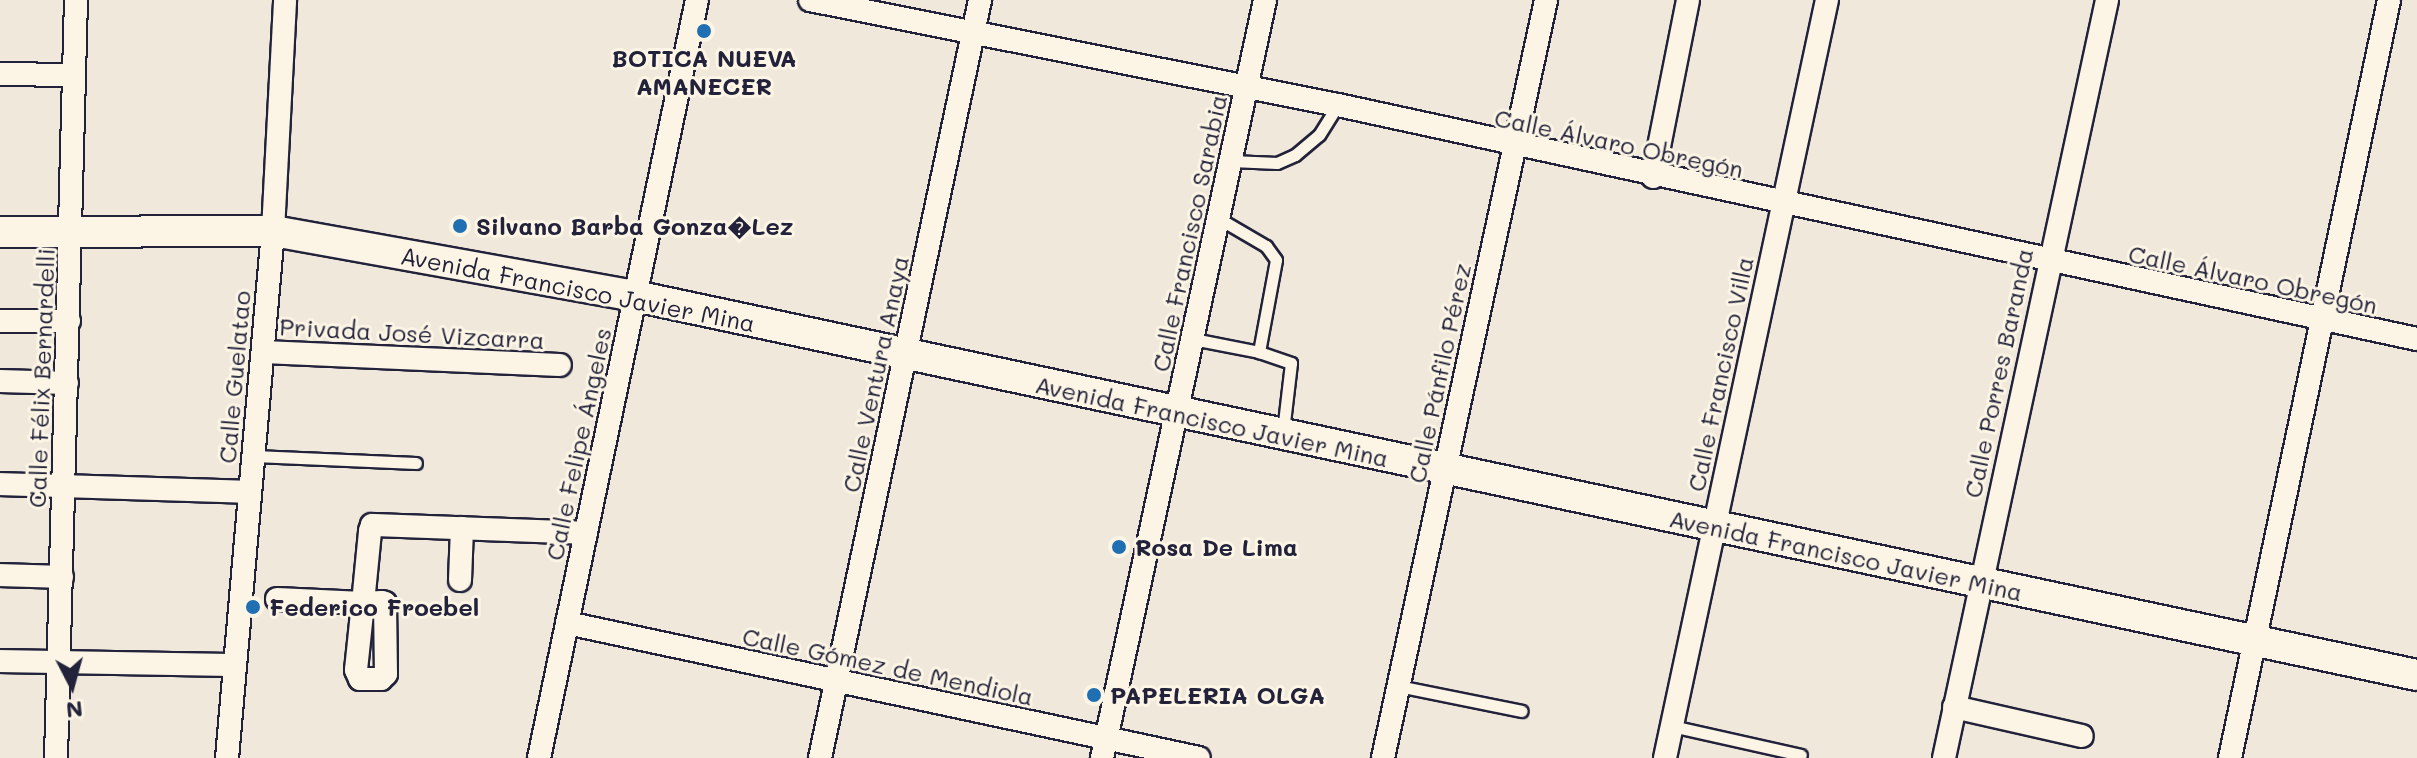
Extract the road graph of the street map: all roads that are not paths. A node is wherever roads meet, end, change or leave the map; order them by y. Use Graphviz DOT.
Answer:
graph roads {
  1 [pos="76,0"];
  2 [pos="285,0"];
  3 [pos="697,0"];
  4 [pos="810,0"];
  5 [pos="980,0"];
  6 [pos="1265,0"];
  7 [pos="1546,0"];
  8 [pos="1688,0"];
  9 [pos="1827,0"];
  10 [pos="2107,0"];
  11 [pos="2389,0"];
  12 [pos="973,34"];
  13 [pos="0,74"];
  14 [pos="74,75"];
  15 [pos="1246,89"];
  16 [pos="1338,105"];
  17 [pos="1514,147"];
  18 [pos="1231,161"];
  19 [pos="1653,177"];
  20 [pos="1781,204"];
  21 [pos="1217,217"];
  22 [pos="71,231"];
  23 [pos="273,231"];
  24 [pos="0,232"];
  25 [pos="2049,262"];
  26 [pos="635,296"];
  27 [pos="0,321"];
  28 [pos="69,321"];
  29 [pos="2321,321"];
  30 [pos="1193,339"];
  31 [pos="2417,339"];
  32 [pos="263,352"];
  33 [pos="1259,352"];
  34 [pos="905,357"];
  35 [pos="560,365"];
  36 [pos="0,381"];
  37 [pos="67,383"];
  38 [pos="1176,414"];
  39 [pos="1282,436"];
  40 [pos="254,456"];
  41 [pos="416,463"];
  42 [pos="1445,470"];
  43 [pos="0,484"];
  44 [pos="64,486"];
  45 [pos="250,492"];
  46 [pos="1715,527"];
  47 [pos="462,528"];
  48 [pos="586,533"];
  49 [pos="0,575"];
  50 [pos="62,577"];
  51 [pos="460,580"];
  52 [pos="1980,583"];
  53 [pos="277,599"];
  54 [pos="567,623"];
  55 [pos="2255,641"];
  56 [pos="0,661"];
  57 [pos="60,662"];
  58 [pos="235,665"];
  59 [pos="2417,675"];
  60 [pos="836,682"];
  61 [pos="1398,686"];
  62 [pos="1954,707"];
  63 [pos="1522,711"];
  64 [pos="1672,726"];
  65 [pos="2082,736"];
  66 [pos="1104,748"];
  67 [pos="1801,755"];
  68 [pos="56,758"];
  69 [pos="227,758"];
  70 [pos="539,758"];
  71 [pos="820,758"];
  72 [pos="1199,758"];
  73 [pos="1383,758"];
  74 [pos="1665,758"];
  75 [pos="1944,758"];
  76 [pos="2230,758"];
  1 -- 14 [label="street, Calle Félix Bernardelli"];
  2 -- 23 [label="street, Calle Guelatao"];
  3 -- 26 [label="street, Calle Felipe Ángeles"];
  4 -- 12 [label="street, Calle Álvaro Obregón"];
  5 -- 12 [label="street, Calle Ventura Anaya"];
  6 -- 15 [label="street, Calle Francisco Sarabia"];
  7 -- 17 [label="street, Calle Pánfilo Pérez"];
  8 -- 19 [label="street"];
  9 -- 20 [label="street, Calle Francisco Villa"];
  10 -- 25 [label="street, Calle Porres Baranda"];
  11 -- 29 [label="street"];
  12 -- 15 [label="street, Calle Álvaro Obregón"];
  12 -- 34 [label="street, Calle Ventura Anaya"];
  13 -- 14 [label="street"];
  14 -- 22 [label="street, Calle Félix Bernardelli"];
  15 -- 16 [label="street, Calle Álvaro Obregón"];
  15 -- 18 [label="street, Calle Francisco Sarabia"];
  16 -- 17 [label="street, Calle Álvaro Obregón"];
  16 -- 18 [label="lane"];
  17 -- 19 [label="street, Calle Álvaro Obregón"];
  17 -- 42 [label="street, Calle Pánfilo Pérez"];
  18 -- 21 [label="street, Calle Francisco Sarabia"];
  19 -- 20 [label="street, Calle Álvaro Obregón"];
  20 -- 25 [label="street, Calle Álvaro Obregón"];
  20 -- 46 [label="street, Calle Francisco Villa"];
  21 -- 30 [label="street, Calle Francisco Sarabia"];
  21 -- 33 [label="lane"];
  22 -- 23 [label="main road, Avenida Francisco Javier Mina"];
  22 -- 24 [label="main road, Avenida Francisco Javier Mina"];
  22 -- 28 [label="street, Calle Félix Bernardelli"];
  23 -- 26 [label="main road, Avenida Francisco Javier Mina"];
  23 -- 32 [label="street, Calle Guelatao"];
  25 -- 29 [label="street, Calle Álvaro Obregón"];
  25 -- 52 [label="street, Calle Porres Baranda"];
  26 -- 34 [label="main road, Avenida Francisco Javier Mina"];
  26 -- 48 [label="street, Calle Felipe Ángeles"];
  27 -- 28 [label="street"];
  28 -- 37 [label="street, Calle Félix Bernardelli"];
  29 -- 31 [label="street, Calle Álvaro Obregón"];
  29 -- 55 [label="street"];
  30 -- 33 [label="lane"];
  30 -- 38 [label="street, Calle Francisco Sarabia"];
  32 -- 35 [label="street, Privada José Vizcarra"];
  32 -- 40 [label="street, Calle Guelatao"];
  33 -- 39 [label="lane"];
  34 -- 38 [label="main road, Avenida Francisco Javier Mina"];
  34 -- 60 [label="street, Calle Ventura Anaya"];
  36 -- 37 [label="street"];
  37 -- 44 [label="street, Calle Félix Bernardelli"];
  38 -- 39 [label="main road, Avenida Francisco Javier Mina"];
  38 -- 66 [label="street, Calle Francisco Sarabia"];
  39 -- 42 [label="main road, Avenida Francisco Javier Mina"];
  40 -- 41 [label="lane"];
  40 -- 45 [label="street, Calle Guelatao"];
  42 -- 46 [label="main road, Avenida Francisco Javier Mina"];
  42 -- 61 [label="street, Calle Pánfilo Pérez"];
  43 -- 44 [label="street"];
  44 -- 45 [label="street"];
  44 -- 50 [label="street, Calle Félix Bernardelli"];
  45 -- 58 [label="street, Calle Guelatao"];
  46 -- 52 [label="main road, Avenida Francisco Javier Mina"];
  46 -- 64 [label="street, Calle Francisco Villa"];
  47 -- 48 [label="street"];
  47 -- 51 [label="street"];
  47 -- 53 [label="street"];
  48 -- 54 [label="street, Calle Felipe Ángeles"];
  49 -- 50 [label="street"];
  50 -- 57 [label="street, Calle Félix Bernardelli"];
  52 -- 55 [label="main road, Avenida Francisco Javier Mina"];
  52 -- 62 [label="street, Calle Porres Baranda"];
  54 -- 60 [label="street, Calle Gómez de Mendiola"];
  54 -- 70 [label="street, Calle Felipe Ángeles"];
  55 -- 59 [label="main road, Avenida Francisco Javier Mina"];
  55 -- 76 [label="street"];
  56 -- 57 [label="street"];
  57 -- 58 [label="street"];
  57 -- 68 [label="street, Calle Félix Bernardelli"];
  58 -- 69 [label="street, Calle Guelatao"];
  60 -- 66 [label="street, Calle Gómez de Mendiola"];
  60 -- 71 [label="street, Calle Ventura Anaya"];
  61 -- 63 [label="lane"];
  61 -- 73 [label="street, Calle Pánfilo Pérez"];
  62 -- 65 [label="street"];
  62 -- 75 [label="street, Calle Porres Baranda"];
  64 -- 67 [label="lane"];
  64 -- 74 [label="street, Calle Francisco Villa"];
  66 -- 72 [label="street, Calle Gómez de Mendiola"];
}
